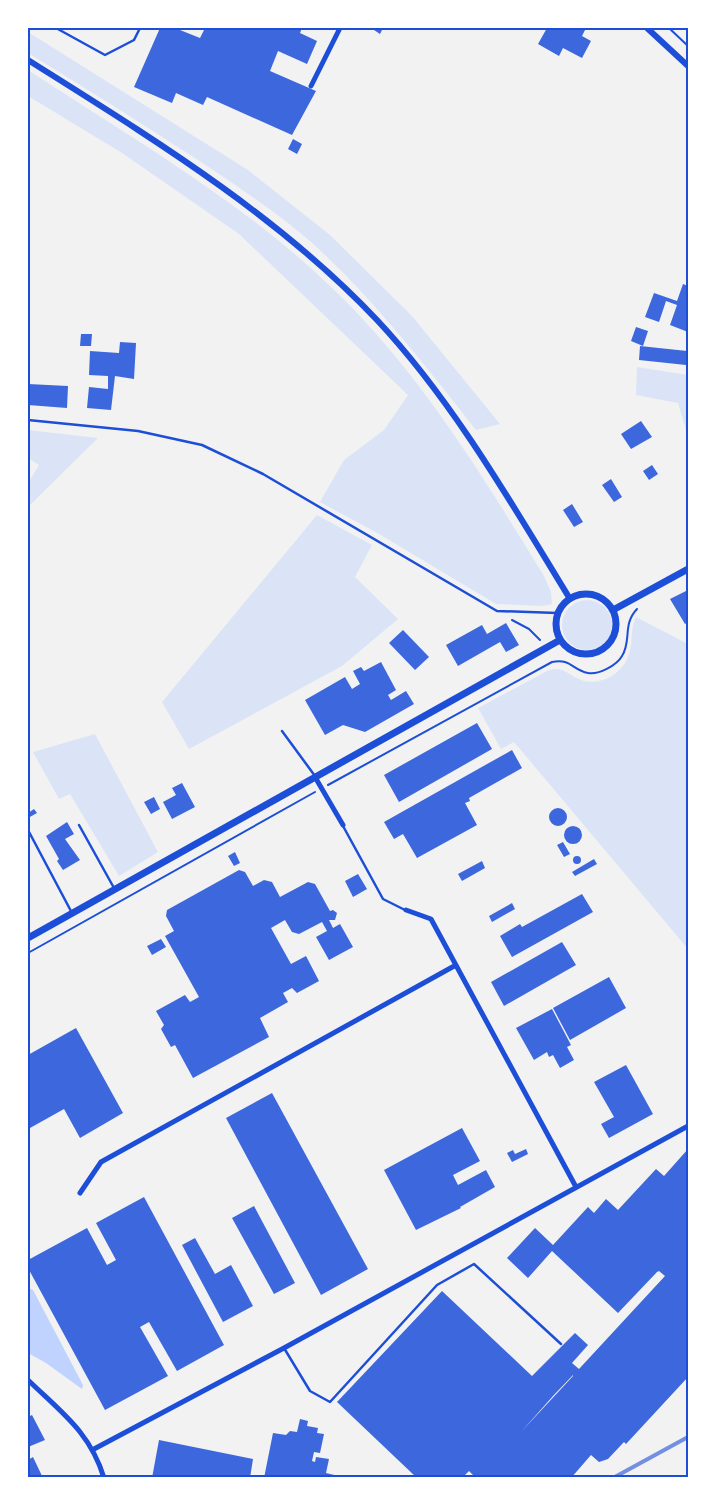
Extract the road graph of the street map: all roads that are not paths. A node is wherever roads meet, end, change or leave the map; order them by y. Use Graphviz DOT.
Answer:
graph roads {
  1 [pos="56,28"];
  2 [pos="140,28"];
  3 [pos="340,28"];
  4 [pos="647,28"];
  5 [pos="28,60"];
  6 [pos="688,66"];
  7 [pos="311,86"];
  8 [pos="28,420"];
  9 [pos="688,569"];
  10 [pos="570,599"];
  11 [pos="613,610"];
  12 [pos="558,613"];
  13 [pos="560,640"];
  14 [pos="282,731"];
  15 [pos="315,777"];
  16 [pos="79,825"];
  17 [pos="343,825"];
  18 [pos="28,830"];
  19 [pos="115,889"];
  20 [pos="406,910"];
  21 [pos="72,913"];
  22 [pos="28,938"];
  23 [pos="456,965"];
  24 [pos="688,1126"];
  25 [pos="576,1187"];
  26 [pos="80,1193"];
  27 [pos="561,1344"];
  28 [pos="284,1348"];
  29 [pos="28,1380"];
  30 [pos="94,1450"];
  31 [pos="104,1478"];
  1 -- 2 [label="lane"];
  3 -- 7 [label="street"];
  4 -- 6 [label="street"];
  5 -- 10 [label="street"];
  8 -- 12 [label="lane"];
  9 -- 11 [label="main road"];
  10 -- 11 [label="main road"];
  10 -- 12 [label="main road"];
  11 -- 13 [label="main road"];
  12 -- 13 [label="main road"];
  13 -- 15 [label="main road"];
  14 -- 15 [label="lane"];
  15 -- 17 [label="street"];
  15 -- 19 [label="main road"];
  16 -- 19 [label="lane"];
  17 -- 20 [label="lane"];
  18 -- 21 [label="lane"];
  19 -- 21 [label="main road"];
  20 -- 23 [label="street"];
  21 -- 22 [label="main road"];
  23 -- 25 [label="street"];
  23 -- 26 [label="street"];
  24 -- 25 [label="street"];
  25 -- 28 [label="street"];
  27 -- 28 [label="lane"];
  28 -- 30 [label="street"];
  29 -- 30 [label="street"];
  30 -- 31 [label="street"];
}
